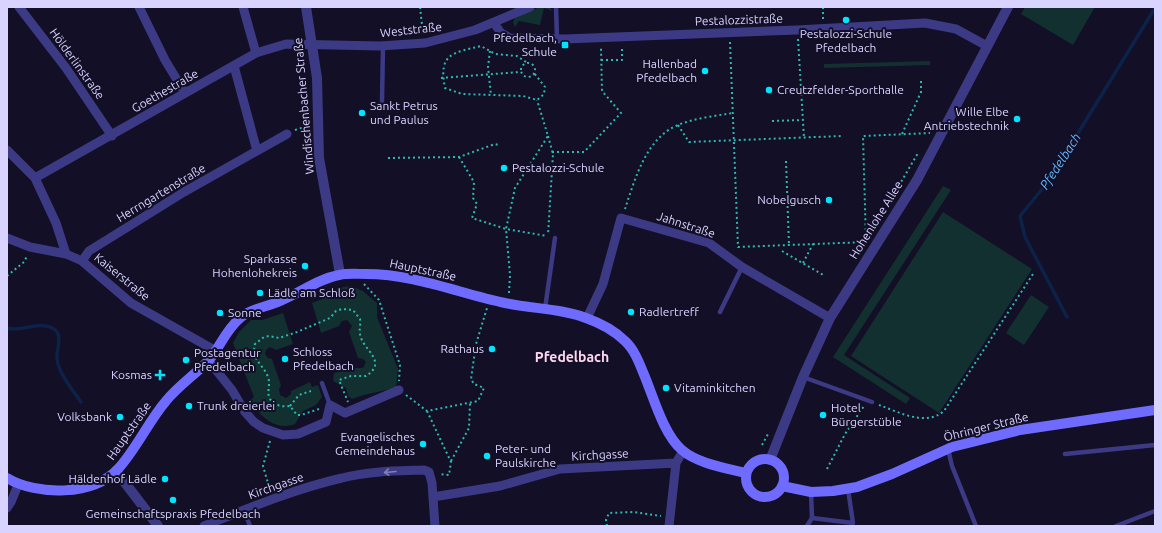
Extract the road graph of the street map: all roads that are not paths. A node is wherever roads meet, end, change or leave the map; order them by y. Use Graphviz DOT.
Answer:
graph roads {
  1 [pos="19,7"];
  2 [pos="139,7"];
  3 [pos="243,7"];
  4 [pos="306,7"];
  5 [pos="530,7"];
  6 [pos="556,7"];
  7 [pos="1008,7"];
  8 [pos="494,23"];
  9 [pos="557,38"];
  10 [pos="313,43"];
  11 [pos="383,46"];
  12 [pos="987,46"];
  13 [pos="256,53"];
  14 [pos="234,66"];
  15 [pos="185,93"];
  16 [pos="382,101"];
  17 [pos="287,134"];
  18 [pos="112,136"];
  19 [pos="7,150"];
  20 [pos="257,151"];
  21 [pos="35,178"];
  22 [pos="7,238"];
  23 [pos="555,238"];
  24 [pos="66,254"];
  25 [pos="82,261"];
  26 [pos="742,267"];
  27 [pos="340,274"];
  28 [pos="545,309"];
  29 [pos="720,312"];
  30 [pos="587,318"];
  31 [pos="830,318"];
  32 [pos="216,351"];
  33 [pos="208,360"];
  34 [pos="803,378"];
  35 [pos="322,383"];
  36 [pos="399,390"];
  37 [pos="872,402"];
  38 [pos="330,405"];
  39 [pos="1155,410"];
  40 [pos="1155,445"];
  41 [pos="948,449"];
  42 [pos="683,451"];
  43 [pos="1065,454"];
  44 [pos="770,460"];
  45 [pos="676,463"];
  46 [pos="116,471"];
  47 [pos="746,473"];
  48 [pos="7,478"];
  49 [pos="18,485"];
  50 [pos="782,486"];
  51 [pos="848,489"];
  52 [pos="811,492"];
  53 [pos="433,497"];
  54 [pos="7,508"];
  55 [pos="244,510"];
  56 [pos="1155,511"];
  57 [pos="812,518"];
  58 [pos="669,521"];
  59 [pos="158,526"];
  60 [pos="204,526"];
  61 [pos="250,526"];
  62 [pos="435,526"];
  63 [pos="808,526"];
  64 [pos="976,526"];
  65 [pos="1116,526"];
  1 -- 18 [label="street, Hölderlinstraße"];
  2 -- 15 [label="street"];
  3 -- 13 [label="street"];
  4 -- 10 [label="street, Windischenbacher Straße"];
  5 -- 8 [label="street, Weststraße"];
  6 -- 9 [label="lane"];
  7 -- 12 [label="street, Hohenlohe Allee"];
  8 -- 9 [label="street, Pestalozzistraße"];
  8 -- 11 [label="street, Weststraße"];
  9 -- 12 [label="street, Pestalozzistraße"];
  10 -- 11 [label="street, Weststraße"];
  10 -- 13 [label="street, Goethestraße"];
  10 -- 27 [label="street, Windischenbacher Straße"];
  11 -- 16 [label="lane"];
  12 -- 31 [label="street, Hohenlohe Allee"];
  13 -- 14 [label="street, Goethestraße"];
  14 -- 15 [label="street, Goethestraße"];
  14 -- 20 [label="street"];
  15 -- 18 [label="street, Goethestraße"];
  17 -- 20 [label="street, Herrngartenstraße"];
  18 -- 21 [label="street, Goethestraße"];
  19 -- 21 [label="street"];
  20 -- 25 [label="street, Herrngartenstraße"];
  21 -- 24 [label="street"];
  22 -- 24 [label="street, Kaiserstraße"];
  23 -- 28 [label="lane"];
  24 -- 25 [label="street, Kaiserstraße"];
  25 -- 32 [label="street, Kaiserstraße"];
  26 -- 29 [label="lane"];
  26 -- 30 [label="street, Jahnstraße"];
  26 -- 31 [label="street, Jahnstraße"];
  27 -- 28 [label="main road, Hauptstraße"];
  27 -- 32 [label="main road, Hauptstraße"];
  28 -- 30 [label="main road, Hauptstraße"];
  30 -- 42 [label="main road, Hauptstraße"];
  31 -- 34 [label="street, Hohenlohe Allee"];
  32 -- 33 [label="main road, Hauptstraße"];
  33 -- 38 [label="street"];
  33 -- 46 [label="main road, Hauptstraße"];
  34 -- 37 [label="lane"];
  34 -- 44 [label="street, Hohenlohe Allee"];
  35 -- 38 [label="lane"];
  36 -- 38 [label="street"];
  39 -- 41 [label="main road, Öhringer Straße"];
  40 -- 43 [label="lane"];
  41 -- 51 [label="main road, Öhringer Straße"];
  41 -- 64 [label="lane"];
  42 -- 45 [label="street"];
  42 -- 47 [label="main road, Hauptstraße"];
  44 -- 47 [label="main road"];
  44 -- 50 [label="main road"];
  45 -- 53 [label="street, Kirchgasse"];
  45 -- 58 [label="street"];
  46 -- 49 [label="main road, Hauptstraße"];
  46 -- 59 [label="street"];
  47 -- 50 [label="main road"];
  48 -- 49 [label="main road, Hauptstraße"];
  49 -- 54 [label="street"];
  50 -- 52 [label="main road, Öhringer Straße"];
  51 -- 52 [label="main road, Öhringer Straße"];
  51 -- 57 [label="lane"];
  52 -- 57 [label="lane"];
  53 -- 55 [label="street, Kirchgasse, one-way"];
  53 -- 62 [label="street"];
  55 -- 60 [label="street, Kirchgasse"];
  55 -- 61 [label="lane"];
  56 -- 65 [label="lane"];
  57 -- 63 [label="lane"];
}
